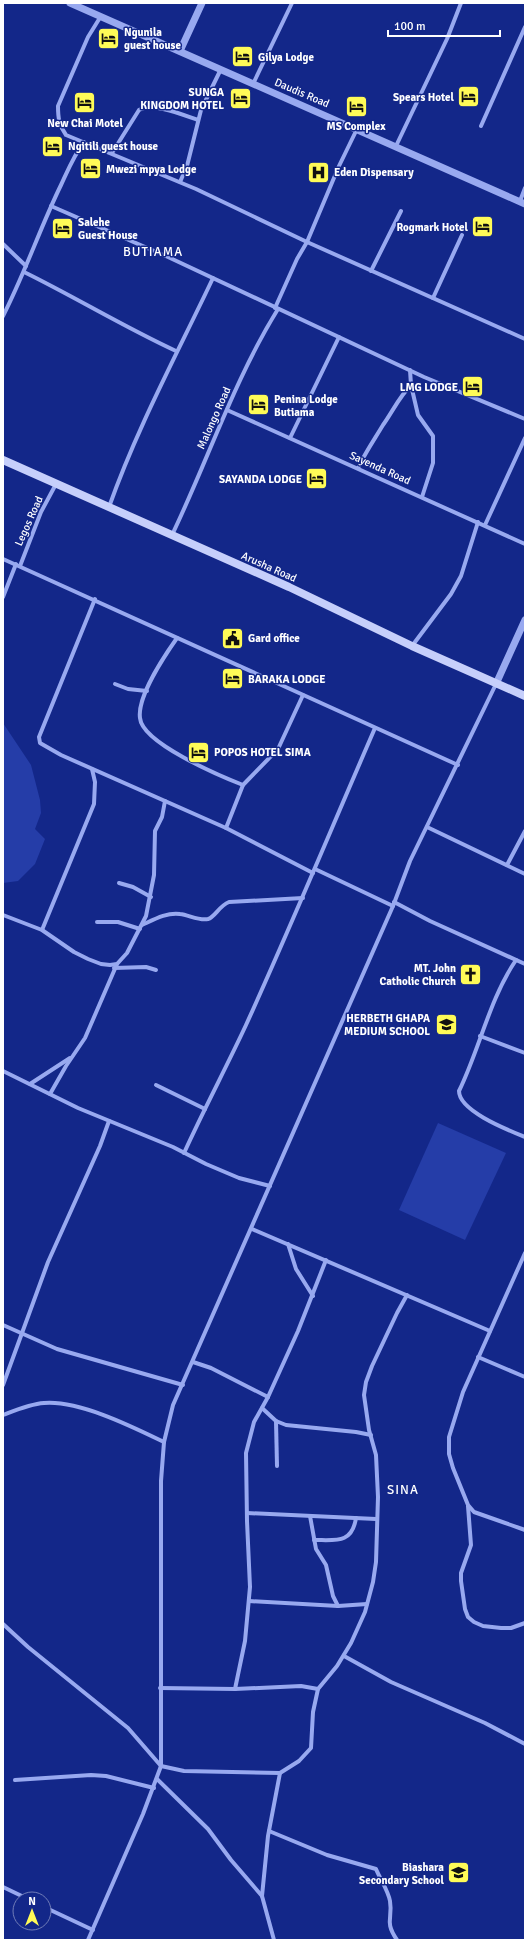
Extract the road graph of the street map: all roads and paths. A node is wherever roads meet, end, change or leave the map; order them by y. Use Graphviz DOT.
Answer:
graph roads {
  1 [pos="70,3"];
  2 [pos="202,3"];
  3 [pos="292,3"];
  4 [pos="461,3"];
  5 [pos="101,16"];
  6 [pos="525,27"];
  7 [pos="180,51"];
  8 [pos="220,70"];
  9 [pos="253,84"];
  10 [pos="198,120"];
  11 [pos="481,126"];
  12 [pos="357,129"];
  13 [pos="84,142"];
  14 [pos="396,146"];
  15 [pos="112,153"];
  16 [pos="180,182"];
  17 [pos="525,188"];
  18 [pos="522,202"];
  19 [pos="51,206"];
  20 [pos="401,211"];
  21 [pos="462,235"];
  22 [pos="307,242"];
  23 [pos="3,244"];
  24 [pos="26,266"];
  25 [pos="371,271"];
  26 [pos="24,272"];
  27 [pos="213,278"];
  28 [pos="433,298"];
  29 [pos="276,308"];
  30 [pos="3,316"];
  31 [pos="339,337"];
  32 [pos="525,339"];
  33 [pos="176,351"];
  34 [pos="410,370"];
  35 [pos="411,385"];
  36 [pos="227,410"];
  37 [pos="525,419"];
  38 [pos="290,438"];
  39 [pos="525,438"];
  40 [pos="3,460"];
  41 [pos="358,468"];
  42 [pos="56,484"];
  43 [pos="422,497"];
  44 [pos="109,507"];
  45 [pos="478,522"];
  46 [pos="485,525"];
  47 [pos="172,536"];
  48 [pos="525,544"];
  49 [pos="3,559"];
  50 [pos="18,565"];
  51 [pos="3,597"];
  52 [pos="95,599"];
  53 [pos="525,620"];
  54 [pos="177,638"];
  55 [pos="412,646"];
  56 [pos="115,684"];
  57 [pos="496,684"];
  58 [pos="147,691"];
  59 [pos="303,695"];
  60 [pos="525,696"];
  61 [pos="375,728"];
  62 [pos="458,765"];
  63 [pos="92,769"];
  64 [pos="243,784"];
  65 [pos="165,801"];
  66 [pos="427,827"];
  67 [pos="226,828"];
  68 [pos="525,831"];
  69 [pos="507,865"];
  70 [pos="314,871"];
  71 [pos="525,874"];
  72 [pos="119,883"];
  73 [pos="151,897"];
  74 [pos="303,898"];
  75 [pos="394,904"];
  76 [pos="5,916"];
  77 [pos="3,921"];
  78 [pos="98,922"];
  79 [pos="141,927"];
  80 [pos="42,930"];
  81 [pos="516,960"];
  82 [pos="117,964"];
  83 [pos="525,964"];
  84 [pos="114,968"];
  85 [pos="156,970"];
  86 [pos="480,1036"];
  87 [pos="525,1053"];
  88 [pos="72,1056"];
  89 [pos="3,1071"];
  90 [pos="30,1084"];
  91 [pos="156,1085"];
  92 [pos="50,1094"];
  93 [pos="205,1109"];
  94 [pos="109,1121"];
  95 [pos="525,1137"];
  96 [pos="184,1153"];
  97 [pos="270,1186"];
  98 [pos="252,1229"];
  99 [pos="288,1244"];
  100 [pos="525,1254"];
  101 [pos="326,1260"];
  102 [pos="407,1295"];
  103 [pos="312,1296"];
  104 [pos="3,1325"];
  105 [pos="490,1331"];
  106 [pos="22,1333"];
  107 [pos="478,1357"];
  108 [pos="193,1362"];
  109 [pos="525,1377"];
  110 [pos="3,1385"];
  111 [pos="183,1385"];
  112 [pos="268,1397"];
  113 [pos="262,1408"];
  114 [pos="3,1415"];
  115 [pos="276,1421"];
  116 [pos="371,1436"];
  117 [pos="164,1442"];
  118 [pos="277,1466"];
  119 [pos="468,1505"];
  120 [pos="247,1513"];
  121 [pos="310,1516"];
  122 [pos="356,1518"];
  123 [pos="376,1519"];
  124 [pos="525,1530"];
  125 [pos="314,1540"];
  126 [pos="248,1601"];
  127 [pos="367,1604"];
  128 [pos="338,1606"];
  129 [pos="525,1623"];
  130 [pos="3,1624"];
  131 [pos="344,1656"];
  132 [pos="160,1688"];
  133 [pos="235,1689"];
  134 [pos="318,1689"];
  135 [pos="525,1744"];
  136 [pos="161,1766"];
  137 [pos="280,1773"];
  138 [pos="157,1779"];
  139 [pos="15,1780"];
  140 [pos="154,1788"];
  141 [pos="269,1831"];
  142 [pos="262,1896"];
  143 [pos="52,1911"];
  144 [pos="93,1930"];
  145 [pos="88,1940"];
  146 [pos="274,1940"];
  147 [pos="397,1940"];
  1 -- 5 [label="street, Daudis Road"];
  2 -- 7 [label="street"];
  3 -- 9 [label="street"];
  4 -- 14 [label="street"];
  5 -- 7 [label="street, Daudis Road"];
  5 -- 13 [label="street"];
  6 -- 11 [label="street"];
  7 -- 8 [label="street, Daudis Road"];
  8 -- 9 [label="street, Daudis Road"];
  8 -- 10 [label="street"];
  9 -- 12 [label="street, Daudis Road"];
  10 -- 15 [label="street"];
  10 -- 16 [label="street"];
  12 -- 14 [label="street, Daudis Road"];
  12 -- 22 [label="street, Malongo Road"];
  13 -- 15 [label="street"];
  13 -- 19 [label="street"];
  14 -- 18 [label="street, Daudis Road"];
  15 -- 16 [label="street"];
  16 -- 22 [label="street"];
  17 -- 18 [label="street"];
  19 -- 24 [label="street"];
  19 -- 27 [label="street"];
  20 -- 25 [label="street"];
  21 -- 28 [label="street"];
  22 -- 25 [label="street"];
  22 -- 29 [label="street, Malongo Road"];
  23 -- 24 [label="street"];
  24 -- 26 [label="street"];
  25 -- 28 [label="street"];
  26 -- 30 [label="street"];
  26 -- 33 [label="street"];
  27 -- 29 [label="street"];
  27 -- 33 [label="street"];
  28 -- 32 [label="street"];
  29 -- 31 [label="street"];
  29 -- 36 [label="street, Malongo Road"];
  31 -- 34 [label="street"];
  31 -- 38 [label="street"];
  33 -- 44 [label="street"];
  34 -- 35 [label="street"];
  34 -- 37 [label="street"];
  35 -- 41 [label="street"];
  35 -- 43 [label="street"];
  36 -- 38 [label="street, Sayenda Road"];
  36 -- 47 [label="street, Malongo Road"];
  38 -- 41 [label="street, Sayenda Road"];
  39 -- 46 [label="street"];
  40 -- 42 [label="main road, Arusha Road"];
  41 -- 43 [label="street, Sayenda Road"];
  42 -- 44 [label="main road, Arusha Road"];
  42 -- 50 [label="street, Legos Road"];
  43 -- 45 [label="street, Sayenda Road"];
  44 -- 47 [label="main road, Arusha Road"];
  45 -- 46 [label="street, Sayenda Road"];
  45 -- 55 [label="street"];
  46 -- 48 [label="street, Sayenda Road"];
  47 -- 55 [label="main road, Arusha Road"];
  49 -- 50 [label="street"];
  50 -- 51 [label="street, Legos Road"];
  50 -- 52 [label="street"];
  52 -- 54 [label="street"];
  52 -- 63 [label="street"];
  53 -- 57 [label="street"];
  54 -- 58 [label="street"];
  54 -- 59 [label="street"];
  55 -- 57 [label="main road, Arusha Road"];
  56 -- 58 [label="street"];
  57 -- 60 [label="main road, Arusha Road"];
  57 -- 62 [label="street"];
  58 -- 64 [label="street"];
  59 -- 61 [label="street"];
  59 -- 64 [label="street"];
  61 -- 62 [label="street"];
  61 -- 70 [label="street"];
  62 -- 66 [label="street"];
  63 -- 65 [label="street"];
  63 -- 80 [label="street"];
  64 -- 67 [label="street"];
  65 -- 67 [label="street"];
  65 -- 73 [label="street"];
  66 -- 69 [label="street"];
  66 -- 75 [label="street"];
  67 -- 70 [label="street"];
  68 -- 69 [label="street"];
  69 -- 71 [label="street"];
  70 -- 74 [label="street"];
  70 -- 75 [label="street"];
  72 -- 73 [label="street"];
  73 -- 79 [label="street"];
  74 -- 79 [label="street"];
  74 -- 93 [label="street"];
  75 -- 81 [label="street"];
  75 -- 97 [label="street"];
  76 -- 77 [label="street"];
  76 -- 80 [label="street"];
  78 -- 79 [label="street"];
  79 -- 82 [label="street"];
  80 -- 82 [label="street"];
  81 -- 83 [label="street"];
  81 -- 86 [label="street"];
  82 -- 84 [label="street"];
  84 -- 85 [label="street"];
  84 -- 88 [label="street"];
  86 -- 87 [label="street"];
  86 -- 95 [label="street"];
  88 -- 90 [label="street"];
  88 -- 92 [label="street"];
  89 -- 90 [label="street"];
  90 -- 92 [label="street"];
  91 -- 93 [label="street"];
  92 -- 94 [label="street"];
  93 -- 96 [label="street"];
  94 -- 96 [label="street"];
  94 -- 106 [label="street"];
  96 -- 97 [label="street"];
  97 -- 98 [label="street"];
  98 -- 99 [label="street"];
  98 -- 108 [label="street"];
  99 -- 101 [label="street"];
  99 -- 103 [label="street"];
  100 -- 105 [label="street"];
  101 -- 102 [label="street"];
  101 -- 103 [label="street"];
  102 -- 105 [label="street"];
  102 -- 116 [label="street"];
  103 -- 112 [label="street"];
  104 -- 106 [label="street"];
  105 -- 107 [label="street"];
  106 -- 110 [label="street"];
  106 -- 111 [label="street"];
  107 -- 109 [label="street"];
  107 -- 119 [label="street"];
  108 -- 111 [label="street"];
  108 -- 112 [label="street"];
  111 -- 117 [label="street"];
  112 -- 113 [label="street"];
  113 -- 115 [label="street"];
  113 -- 120 [label="street"];
  114 -- 117 [label="street"];
  115 -- 116 [label="street"];
  115 -- 118 [label="street"];
  116 -- 123 [label="street"];
  117 -- 132 [label="street"];
  119 -- 124 [label="street"];
  119 -- 129 [label="street"];
  120 -- 121 [label="street"];
  120 -- 126 [label="street"];
  121 -- 122 [label="street"];
  121 -- 125 [label="street"];
  122 -- 123 [label="street"];
  122 -- 125 [label="street"];
  123 -- 127 [label="street"];
  125 -- 128 [label="street"];
  126 -- 128 [label="street"];
  126 -- 133 [label="street"];
  127 -- 128 [label="street"];
  127 -- 131 [label="street"];
  130 -- 136 [label="street"];
  131 -- 134 [label="street"];
  131 -- 135 [label="street"];
  132 -- 133 [label="street"];
  132 -- 136 [label="street"];
  133 -- 134 [label="street"];
  134 -- 137 [label="street"];
  136 -- 137 [label="street"];
  136 -- 138 [label="street"];
  137 -- 141 [label="street"];
  138 -- 140 [label="street"];
  138 -- 142 [label="street"];
  139 -- 140 [label="street"];
  140 -- 144 [label="street"];
  141 -- 142 [label="street"];
  141 -- 147 [label="street"];
  142 -- 146 [label="street"];
  143 -- 144 [label="street"];
  144 -- 145 [label="street"];
}
